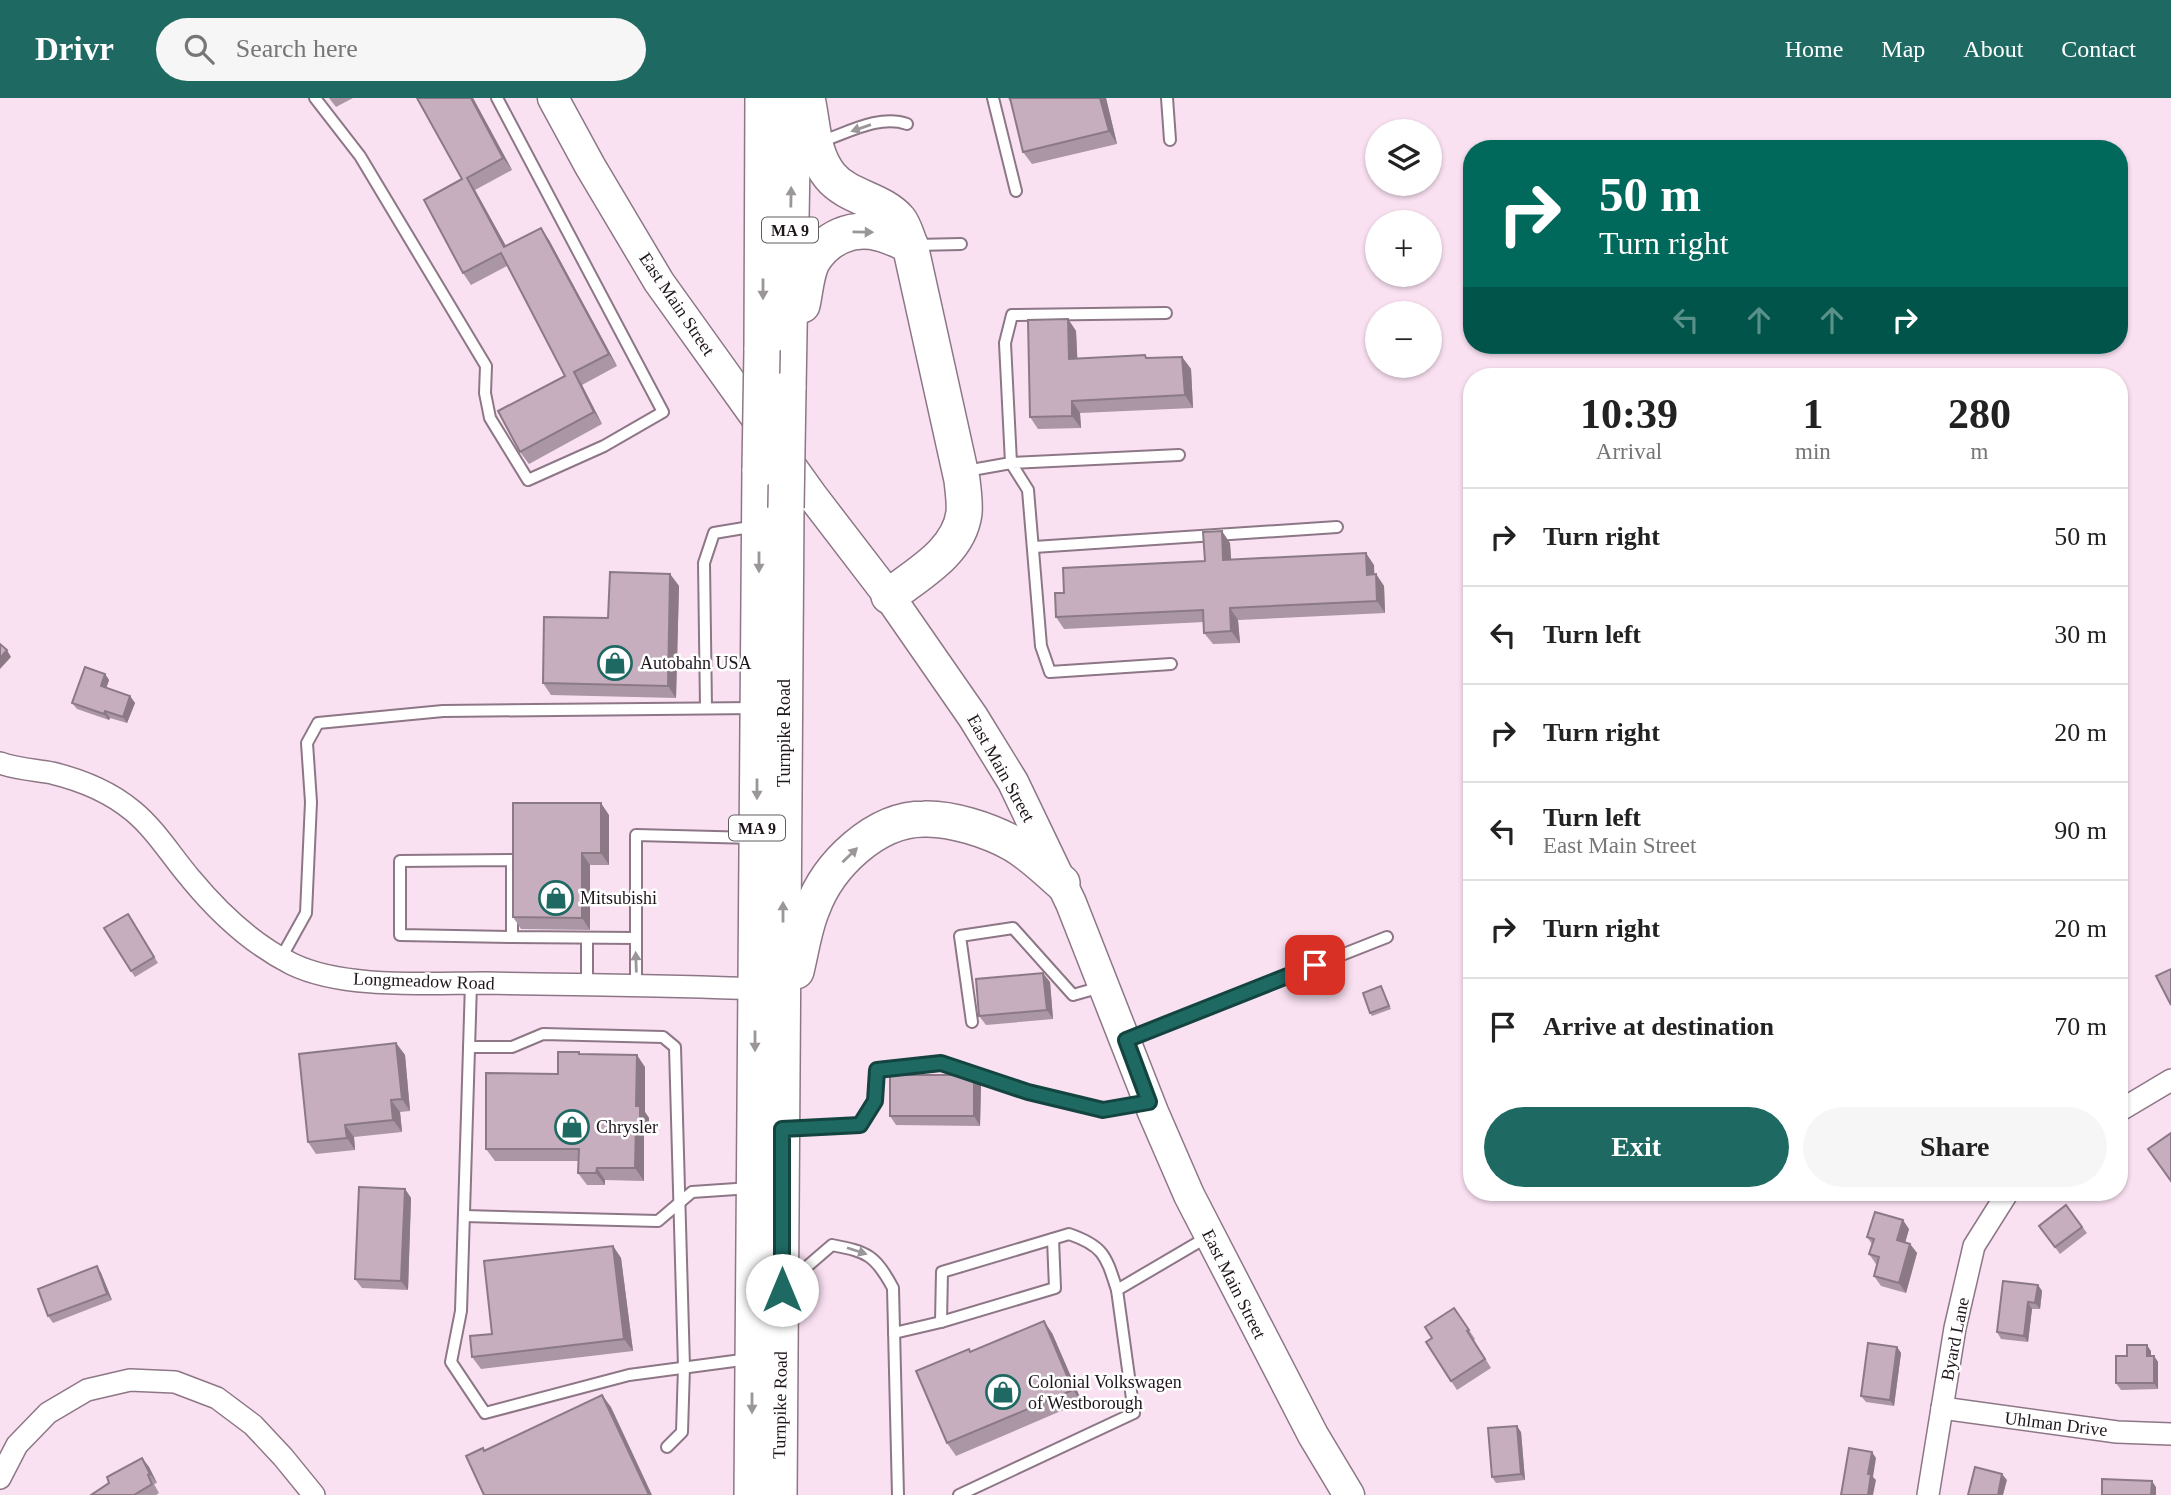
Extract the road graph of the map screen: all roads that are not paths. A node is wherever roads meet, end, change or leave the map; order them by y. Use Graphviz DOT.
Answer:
graph roads {
  1 [pos="314,98"];
  2 [pos="497,98"];
  3 [pos="554,98"];
  4 [pos="763,98"];
  5 [pos="793,98"];
  6 [pos="807,98"];
  7 [pos="993,98"];
  8 [pos="1167,98"];
  9 [pos="907,124"];
  10 [pos="1170,140"];
  11 [pos="814,144"];
  12 [pos="1016,191"];
  13 [pos="961,244"];
  14 [pos="910,245"];
  15 [pos="1166,313"];
  16 [pos="780,367"];
  17 [pos="1179,455"];
  18 [pos="1011,463"];
  19 [pos="960,472"];
  20 [pos="772,517"];
  21 [pos="1338,527"];
  22 [pos="1034,547"];
  23 [pos="889,596"];
  24 [pos="1171,664"];
  25 [pos="706,708"];
  26 [pos="757,708"];
  27 [pos="0,763"];
  28 [pos="757,838"];
  29 [pos="1062,883"];
  30 [pos="512,937"];
  31 [pos="1387,937"];
  32 [pos="587,938"];
  33 [pos="635,938"];
  34 [pos="281,958"];
  35 [pos="471,983"];
  36 [pos="587,984"];
  37 [pos="636,985"];
  38 [pos="1104,986"];
  39 [pos="755,989"];
  40 [pos="972,1022"];
  41 [pos="782,1029"];
  42 [pos="1126,1040"];
  43 [pos="469,1047"];
  44 [pos="2171,1080"];
  45 [pos="1149,1102"];
  46 [pos="2128,1106"];
  47 [pos="782,1129"];
  48 [pos="754,1188"];
  49 [pos="2002,1201"];
  50 [pos="679,1203"];
  51 [pos="464,1216"];
  52 [pos="1209,1236"];
  53 [pos="1053,1239"];
  54 [pos="782,1290"];
  55 [pos="1117,1290"];
  56 [pos="941,1322"];
  57 [pos="894,1333"];
  58 [pos="753,1359"];
  59 [pos="684,1367"];
  60 [pos="1942,1408"];
  61 [pos="2171,1434"];
  62 [pos="667,1447"];
  63 [pos="0,1478"];
  64 [pos="314,1495"];
  65 [pos="752,1495"];
  66 [pos="779,1495"];
  67 [pos="898,1495"];
  68 [pos="959,1495"];
  69 [pos="1349,1495"];
  70 [pos="1928,1495"];
  1 -- 2 [label="lane"];
  3 -- 23 [label="main road, East Main Street"];
  4 -- 16 [label="highway, Turnpike Road / MA 9, one-way"];
  16 -- 5 [label="highway, Turnpike Road / MA 9, one-way"];
  6 -- 11 [label="highway"];
  7 -- 12 [label="lane"];
  8 -- 10 [label="lane"];
  9 -- 11 [label="lane, one-way"];
  11 -- 14 [label="highway"];
  13 -- 14 [label="lane"];
  16 -- 14 [label="highway, one-way"];
  14 -- 19 [label="highway"];
  15 -- 18 [label="lane"];
  16 -- 20 [label="highway, Turnpike Road / MA 9, bridge"];
  16 -- 20 [label="highway, Turnpike Road / MA 9, bridge"];
  17 -- 18 [label="lane"];
  18 -- 19 [label="lane"];
  18 -- 22 [label="lane"];
  19 -- 23 [label="highway"];
  20 -- 25 [label="lane"];
  20 -- 26 [label="highway, Turnpike Road / MA 9, one-way"];
  41 -- 20 [label="highway, Turnpike Road / MA 9, one-way"];
  21 -- 22 [label="lane"];
  22 -- 24 [label="lane"];
  23 -- 29 [label="main road, East Main Street"];
  25 -- 26 [label="lane"];
  25 -- 34 [label="lane"];
  26 -- 28 [label="highway, Turnpike Road / MA 9, one-way"];
  27 -- 34 [label="street, Longmeadow Road"];
  28 -- 33 [label="lane"];
  28 -- 39 [label="highway, Turnpike Road / MA 9"];
  29 -- 38 [label="main road, East Main Street"];
  41 -- 29 [label="highway, one-way"];
  30 -- 30 [label="lane"];
  30 -- 32 [label="lane"];
  31 -- 42 [label="lane"];
  32 -- 33 [label="lane"];
  32 -- 36 [label="lane"];
  37 -- 33 [label="lane, one-way"];
  34 -- 35 [label="street, Longmeadow Road"];
  35 -- 36 [label="street, Longmeadow Road"];
  35 -- 43 [label="lane"];
  36 -- 37 [label="street, Longmeadow Road"];
  37 -- 39 [label="street, Longmeadow Road"];
  38 -- 40 [label="lane"];
  38 -- 42 [label="main road, East Main Street"];
  39 -- 48 [label="highway, Turnpike Road / MA 9, one-way"];
  41 -- 47 [label="highway, Turnpike Road / MA 9"];
  42 -- 45 [label="main road, East Main Street"];
  43 -- 50 [label="lane"];
  43 -- 51 [label="lane"];
  44 -- 46 [label="street"];
  45 -- 47 [label="lane"];
  45 -- 52 [label="main road, East Main Street"];
  47 -- 54 [label="highway, Turnpike Road / MA 9"];
  48 -- 50 [label="lane"];
  48 -- 58 [label="highway, Turnpike Road / MA 9"];
  49 -- 60 [label="street, Byard Lane"];
  50 -- 51 [label="lane"];
  50 -- 59 [label="lane"];
  51 -- 59 [label="lane"];
  52 -- 55 [label="lane"];
  52 -- 69 [label="main road, East Main Street"];
  53 -- 55 [label="lane"];
  53 -- 56 [label="lane"];
  53 -- 56 [label="lane"];
  54 -- 57 [label="lane, one-way"];
  54 -- 66 [label="highway, Turnpike Road / MA 9"];
  55 -- 68 [label="lane"];
  56 -- 57 [label="lane"];
  57 -- 67 [label="lane"];
  58 -- 59 [label="lane"];
  58 -- 65 [label="highway, Turnpike Road / MA 9, one-way"];
  59 -- 62 [label="lane"];
  60 -- 61 [label="street, Uhlman Drive"];
  60 -- 70 [label="street, Byard Lane"];
  63 -- 64 [label="street"];
}
